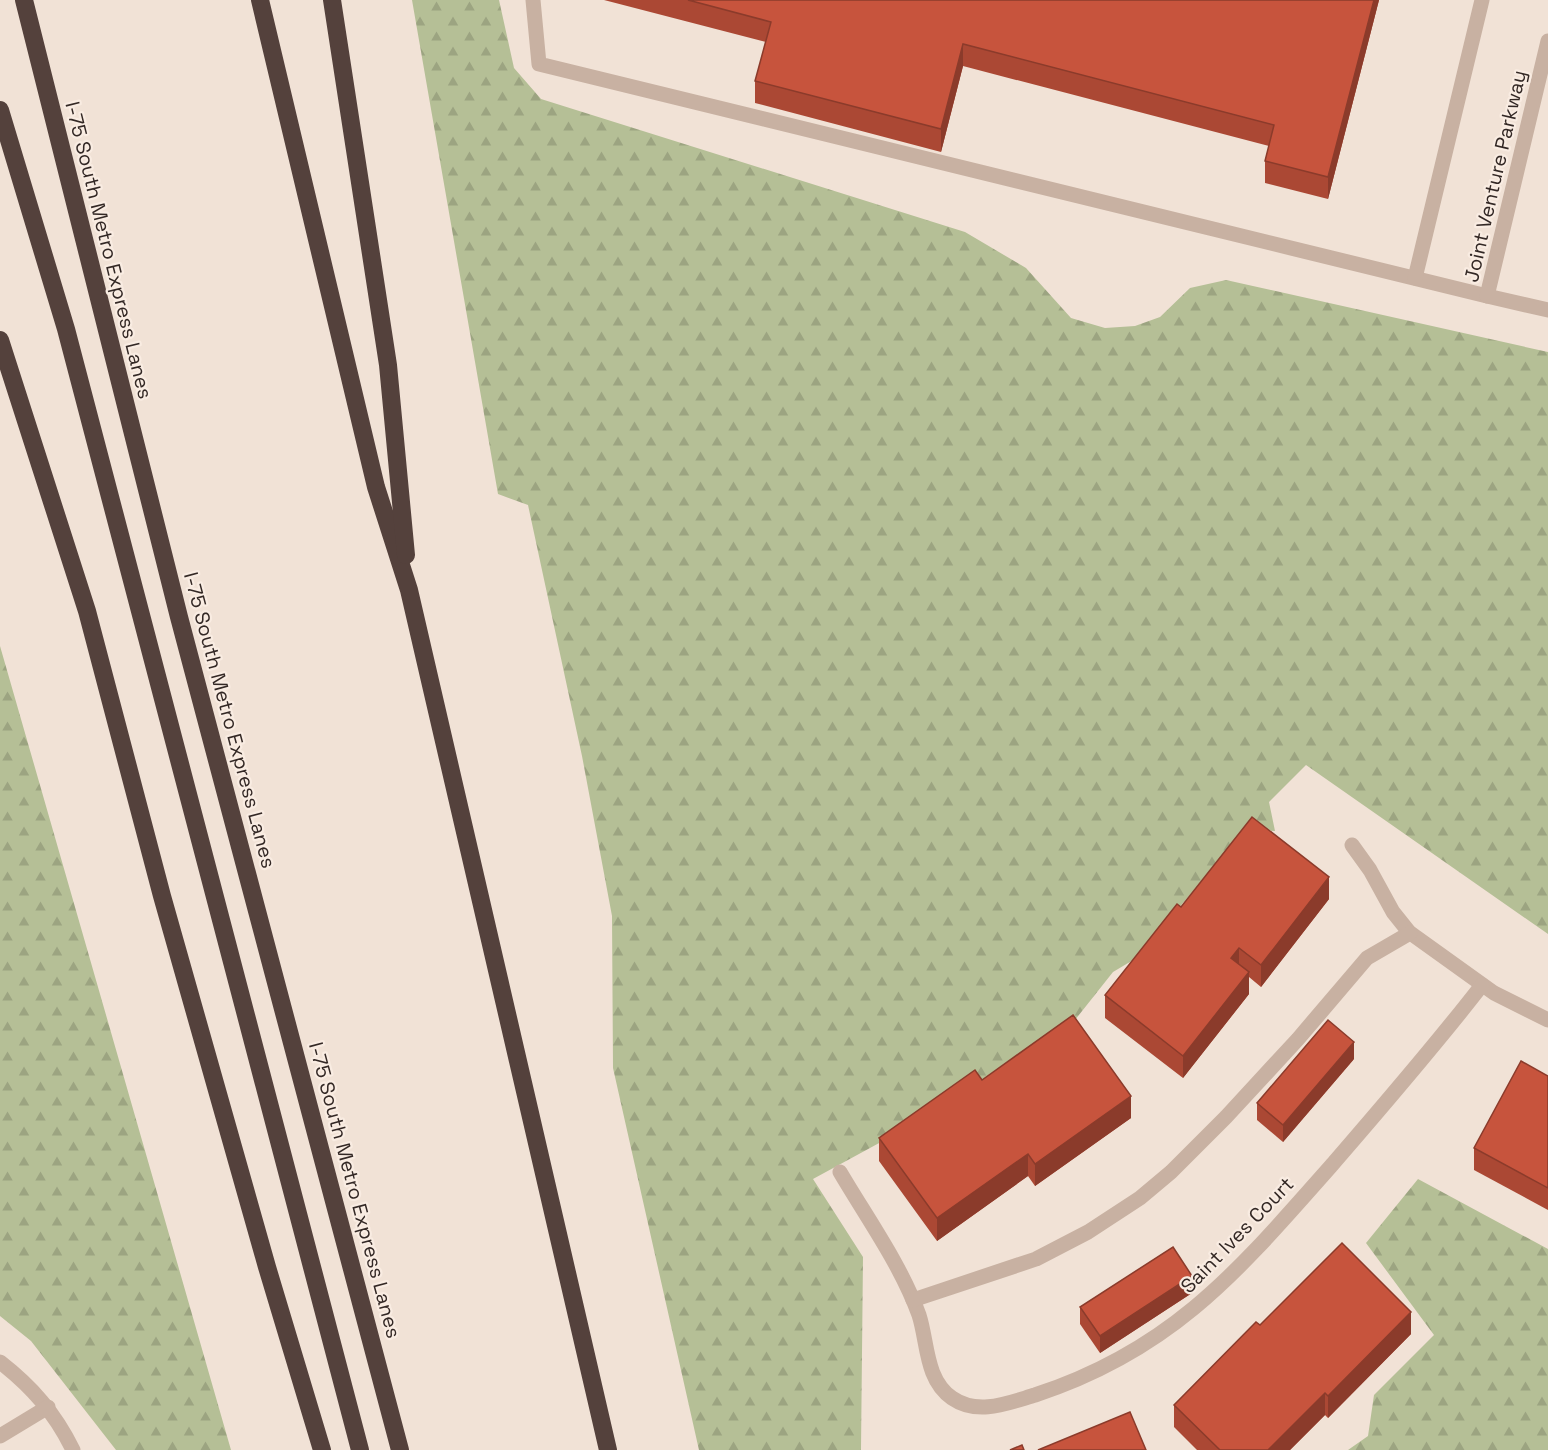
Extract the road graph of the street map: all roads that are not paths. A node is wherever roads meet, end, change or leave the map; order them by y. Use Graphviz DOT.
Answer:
graph roads {
  1 [pos="24,0"];
  2 [pos="260,0"];
  3 [pos="332,0"];
  4 [pos="533,0"];
  5 [pos="1482,0"];
  6 [pos="1548,41"];
  7 [pos="0,111"];
  8 [pos="1415,278"];
  9 [pos="1487,296"];
  10 [pos="1548,310"];
  11 [pos="0,340"];
  12 [pos="409,590"];
  13 [pos="1352,845"];
  14 [pos="1410,933"];
  15 [pos="1482,985"];
  16 [pos="1548,1020"];
  17 [pos="840,1172"];
  18 [pos="913,1300"];
  19 [pos="0,1362"];
  20 [pos="48,1407"];
  21 [pos="0,1436"];
  22 [pos="73,1450"];
  23 [pos="322,1450"];
  24 [pos="360,1450"];
  25 [pos="400,1450"];
  26 [pos="608,1450"];
  1 -- 25 [label="highway, I-75 South Metro Express Lanes"];
  2 -- 12 [label="highway"];
  3 -- 12 [label="highway"];
  4 -- 8 [label="street"];
  5 -- 8 [label="street"];
  6 -- 9 [label="street, Joint Venture Parkway"];
  7 -- 24 [label="highway"];
  8 -- 9 [label="street"];
  9 -- 10 [label="street, Joint Venture Parkway"];
  11 -- 23 [label="highway"];
  12 -- 26 [label="highway"];
  13 -- 14 [label="street"];
  14 -- 15 [label="street"];
  14 -- 18 [label="street"];
  15 -- 16 [label="street"];
  15 -- 18 [label="street, Saint Ives Court"];
  17 -- 18 [label="street, Saint Ives Court"];
  19 -- 20 [label="street"];
  20 -- 21 [label="street"];
  20 -- 22 [label="street"];
}
